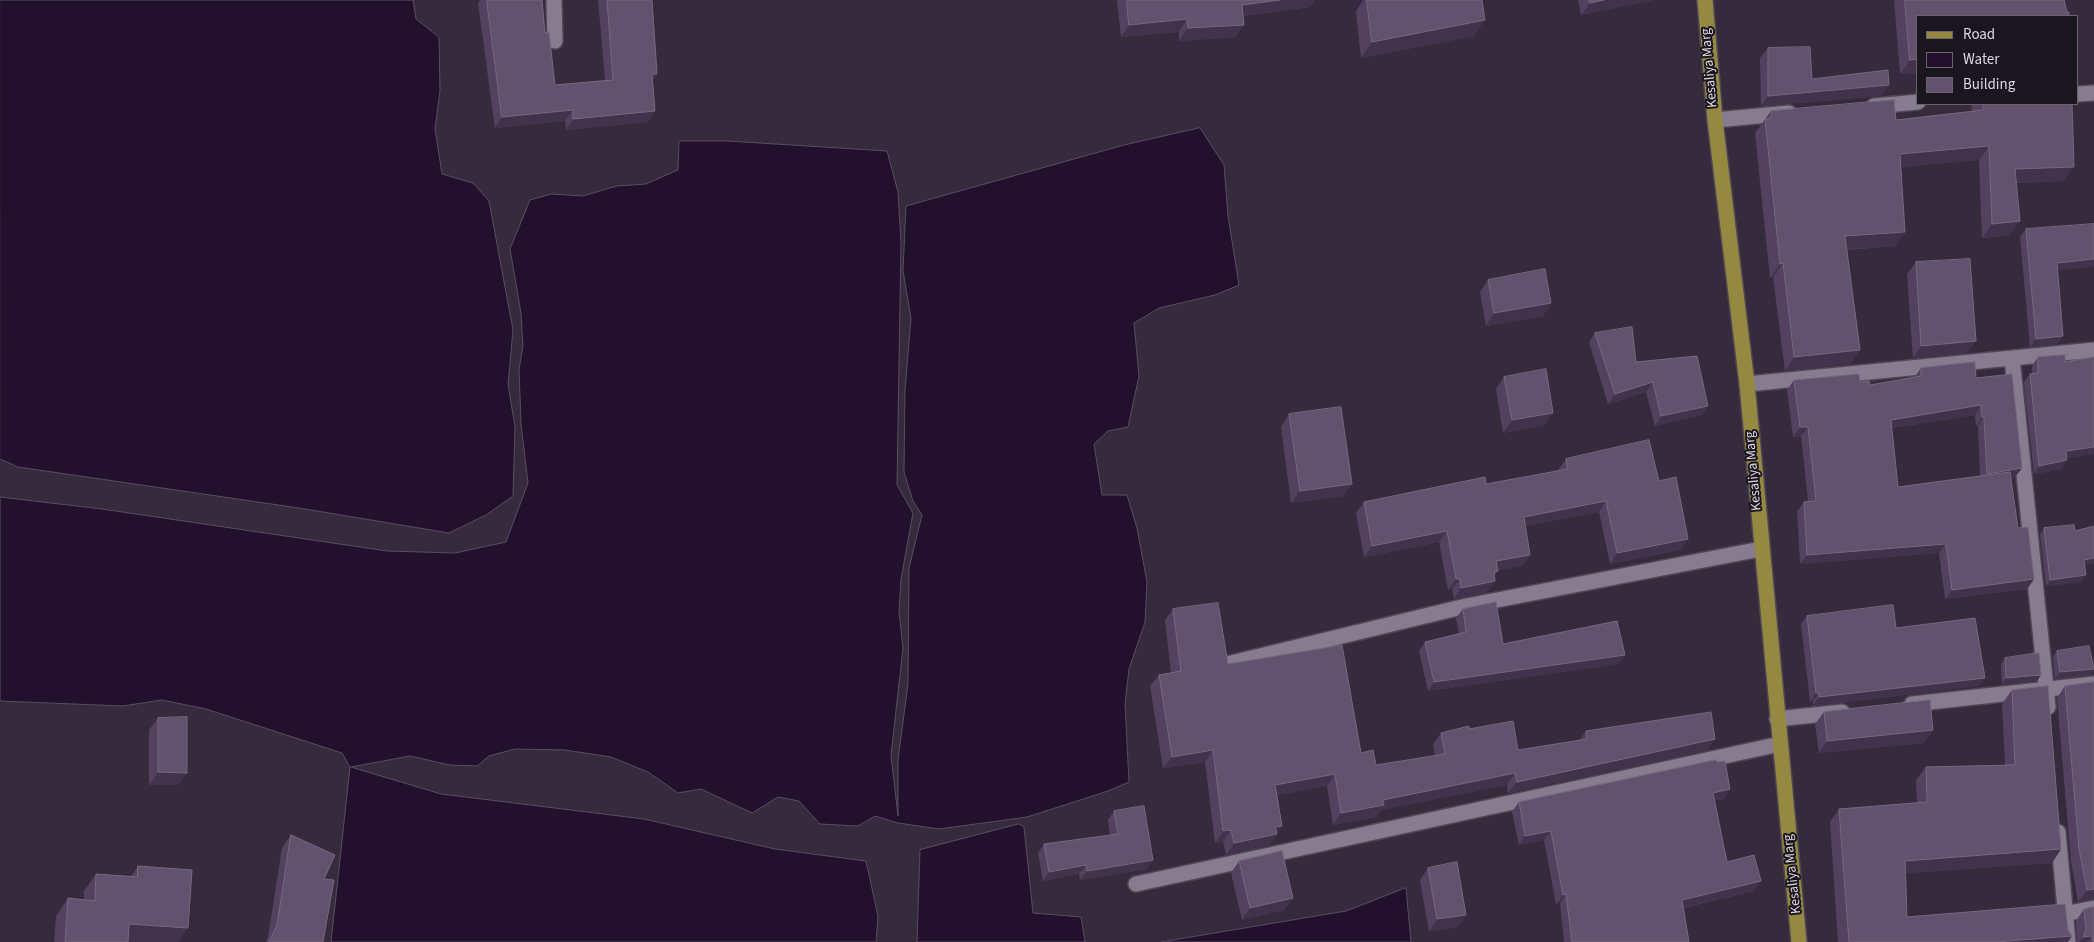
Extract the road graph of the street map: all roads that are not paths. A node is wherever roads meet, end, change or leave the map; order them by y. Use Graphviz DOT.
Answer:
graph roads {
  1 [pos="554,0"];
  2 [pos="1705,0"];
  3 [pos="555,41"];
  4 [pos="2094,93"];
  5 [pos="2079,94"];
  6 [pos="1916,102"];
  7 [pos="1860,107"];
  8 [pos="1802,112"];
  9 [pos="1715,120"];
  10 [pos="2094,350"];
  11 [pos="2012,358"];
  12 [pos="1747,384"];
  13 [pos="1761,549"];
  14 [pos="1231,663"];
  15 [pos="2094,684"];
  16 [pos="2047,690"];
  17 [pos="1892,706"];
  18 [pos="1854,710"];
  19 [pos="1777,719"];
  20 [pos="2049,719"];
  21 [pos="1780,744"];
  22 [pos="2057,816"];
  23 [pos="1136,884"];
  24 [pos="2094,908"];
  25 [pos="2064,914"];
  26 [pos="1799,942"];
  27 [pos="2068,942"];
  1 -- 3 [label="street"];
  2 -- 9 [label="main road, Kesaliya Marg"];
  4 -- 5 [label="street"];
  6 -- 7 [label="street"];
  8 -- 9 [label="street"];
  9 -- 12 [label="main road, Kesaliya Marg"];
  10 -- 11 [label="street"];
  11 -- 12 [label="street"];
  11 -- 16 [label="street"];
  12 -- 13 [label="main road, Kesaliya Marg"];
  13 -- 14 [label="street"];
  13 -- 19 [label="main road, Kesaliya Marg"];
  15 -- 16 [label="street"];
  16 -- 17 [label="street"];
  16 -- 20 [label="street"];
  18 -- 19 [label="street"];
  19 -- 21 [label="main road, Kesaliya Marg"];
  21 -- 23 [label="street"];
  21 -- 26 [label="main road, Kesaliya Marg"];
  22 -- 25 [label="street"];
  24 -- 25 [label="street"];
  25 -- 27 [label="street"];
}
